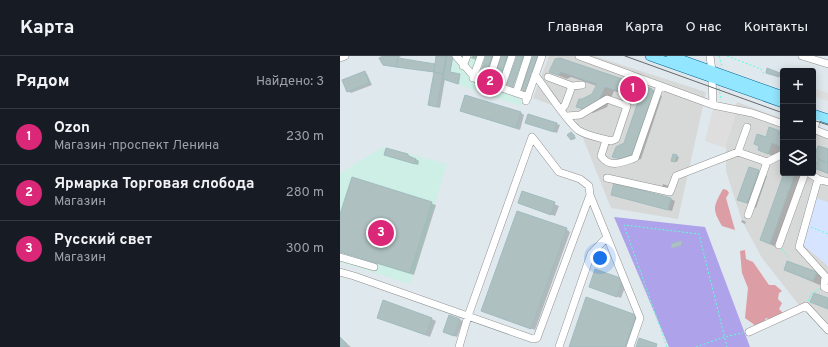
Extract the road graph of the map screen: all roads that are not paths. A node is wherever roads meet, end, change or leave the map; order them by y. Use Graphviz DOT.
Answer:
graph roads {
  1 [pos="345,56"];
  2 [pos="456,56"];
  3 [pos="467,56"];
  4 [pos="481,56"];
  5 [pos="497,56"];
  6 [pos="512,56"];
  7 [pos="528,56"];
  8 [pos="542,56"];
  9 [pos="579,56"];
  10 [pos="650,56"];
  11 [pos="671,56"];
  12 [pos="710,56"];
  13 [pos="802,56"];
  14 [pos="340,58"];
  15 [pos="828,64"];
  16 [pos="463,66"];
  17 [pos="712,74"];
  18 [pos="535,75"];
  19 [pos="473,78"];
  20 [pos="548,78"];
  21 [pos="488,83"];
  22 [pos="582,85"];
  23 [pos="572,86"];
  24 [pos="660,86"];
  25 [pos="501,88"];
  26 [pos="516,93"];
  27 [pos="780,95"];
  28 [pos="780,102"];
  29 [pos="713,105"];
  30 [pos="562,110"];
  31 [pos="818,112"];
  32 [pos="567,116"];
  33 [pos="828,119"];
  34 [pos="780,123"];
  35 [pos="747,127"];
  36 [pos="816,131"];
  37 [pos="828,135"];
  38 [pos="606,140"];
  39 [pos="738,152"];
  40 [pos="780,156"];
  41 [pos="767,162"];
  42 [pos="804,176"];
  43 [pos="814,176"];
  44 [pos="607,178"];
  45 [pos="818,179"];
  46 [pos="828,182"];
  47 [pos="590,195"];
  48 [pos="748,215"];
  49 [pos="607,237"];
  50 [pos="779,245"];
  51 [pos="340,257"];
  52 [pos="374,267"];
  53 [pos="340,272"];
  54 [pos="825,288"];
  55 [pos="468,316"];
  56 [pos="828,330"];
  57 [pos="750,332"];
  58 [pos="459,347"];
  59 [pos="559,347"];
  60 [pos="630,347"];
  1 -- 14 [label="street"];
  2 -- 16 [label="street"];
  3 -- 16 [label="street"];
  4 -- 19 [label="street"];
  5 -- 21 [label="street"];
  6 -- 25 [label="street"];
  7 -- 26 [label="street"];
  8 -- 18 [label="street"];
  9 -- 24 [label="street"];
  10 -- 17 [label="main road"];
  11 -- 17 [label="main road"];
  12 -- 17 [label="street"];
  13 -- 15 [label="street"];
  16 -- 19 [label="street"];
  17 -- 27 [label="main road"];
  17 -- 28 [label="main road"];
  17 -- 29 [label="street"];
  18 -- 26 [label="street"];
  18 -- 30 [label="street"];
  19 -- 21 [label="street"];
  20 -- 23 [label="street"];
  21 -- 25 [label="street"];
  22 -- 23 [label="street"];
  23 -- 30 [label="street"];
  24 -- 29 [label="street"];
  24 -- 38 [label="street"];
  25 -- 26 [label="street"];
  29 -- 34 [label="street"];
  30 -- 32 [label="street"];
  31 -- 33 [label="main road"];
  32 -- 38 [label="street"];
  32 -- 38 [label="street"];
  35 -- 39 [label="street"];
  36 -- 37 [label="street"];
  39 -- 41 [label="street"];
  39 -- 44 [label="street"];
  40 -- 41 [label="street"];
  41 -- 48 [label="street"];
  42 -- 50 [label="street"];
  43 -- 45 [label="street"];
  45 -- 46 [label="street"];
  45 -- 54 [label="street"];
  47 -- 49 [label="street"];
  47 -- 55 [label="street"];
  47 -- 55 [label="street"];
  49 -- 59 [label="street"];
  49 -- 60 [label="street"];
  51 -- 52 [label="street"];
  53 -- 55 [label="street"];
  55 -- 58 [label="street"];
  56 -- 57 [label="street"];
}
